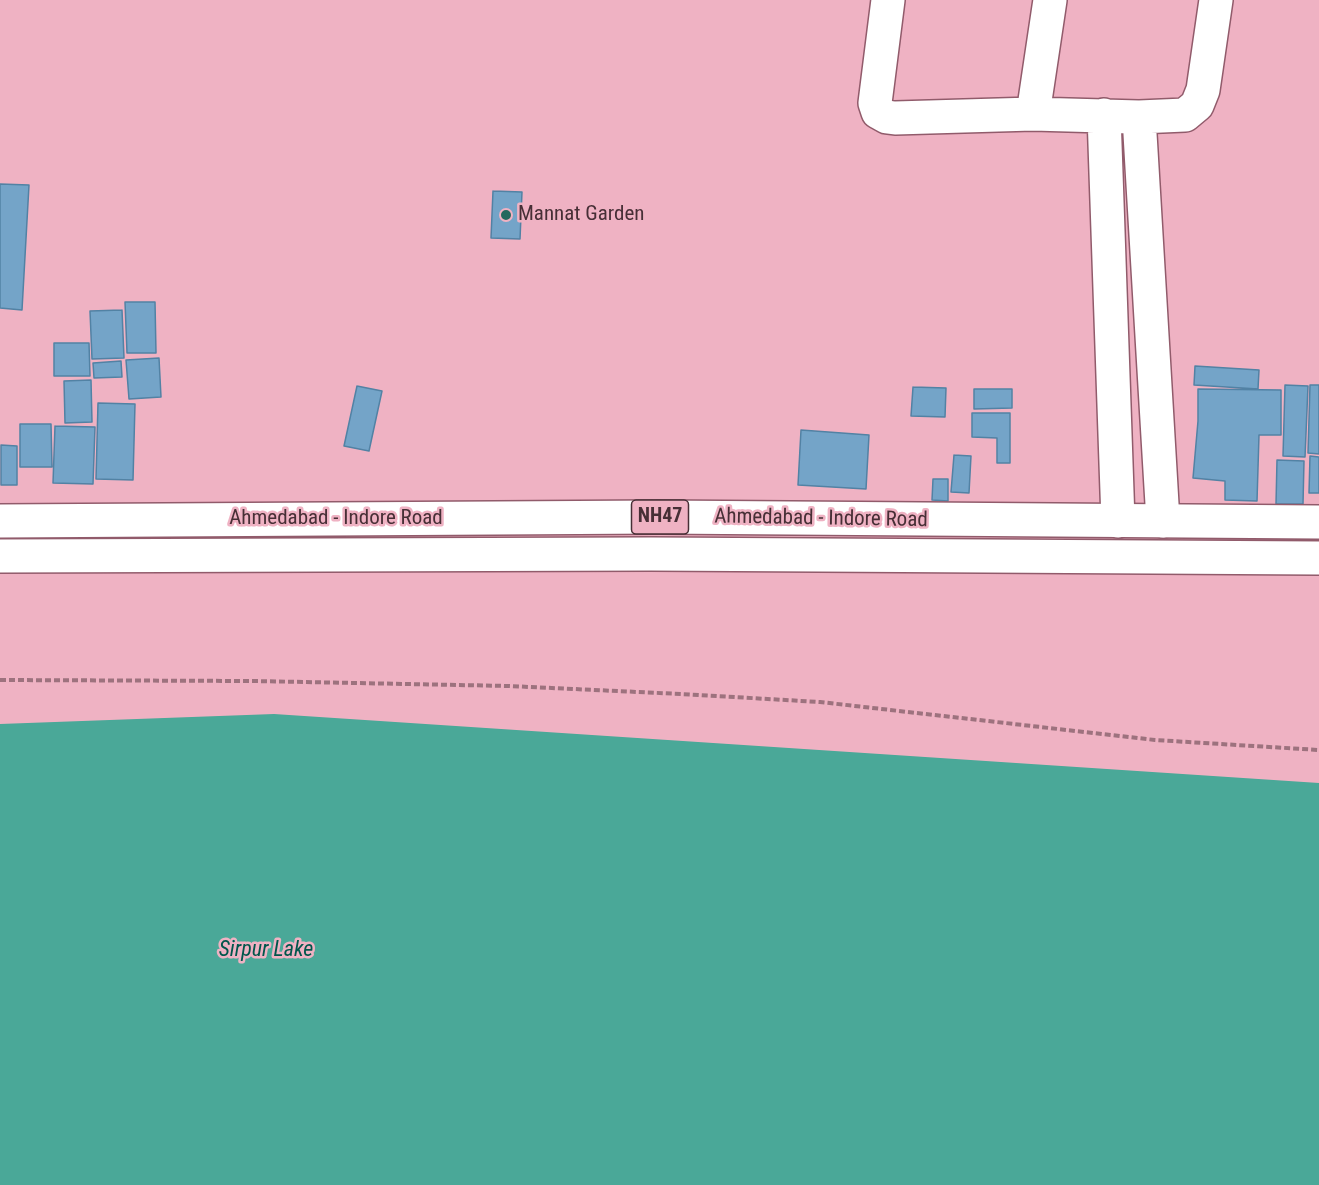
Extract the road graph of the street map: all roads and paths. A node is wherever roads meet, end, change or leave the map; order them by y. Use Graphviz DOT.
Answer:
graph roads {
  1 [pos="888,0"];
  2 [pos="1050,0"];
  3 [pos="1216,0"];
  4 [pos="1034,114"];
  5 [pos="1104,115"];
  6 [pos="1139,117"];
  7 [pos="0,521"];
  8 [pos="1118,521"];
  9 [pos="1163,521"];
  10 [pos="1319,522"];
  11 [pos="0,556"];
  12 [pos="1319,558"];
  13 [pos="0,680"];
  14 [pos="1319,750"];
  1 -- 4 [label="main road"];
  2 -- 4 [label="main road"];
  3 -- 6 [label="main road"];
  4 -- 5 [label="main road"];
  5 -- 6 [label="main road"];
  5 -- 8 [label="main road"];
  6 -- 9 [label="main road"];
  7 -- 8 [label="main road, Ahmedabad - Indore Road / NH47"];
  8 -- 9 [label="main road, Ahmedabad - Indore Road / NH47"];
  9 -- 10 [label="main road, Ahmedabad - Indore Road / NH47"];
  11 -- 12 [label="main road, Ahmedabad - Indore Road / NH47"];
  13 -- 14 [label="path"];
}
